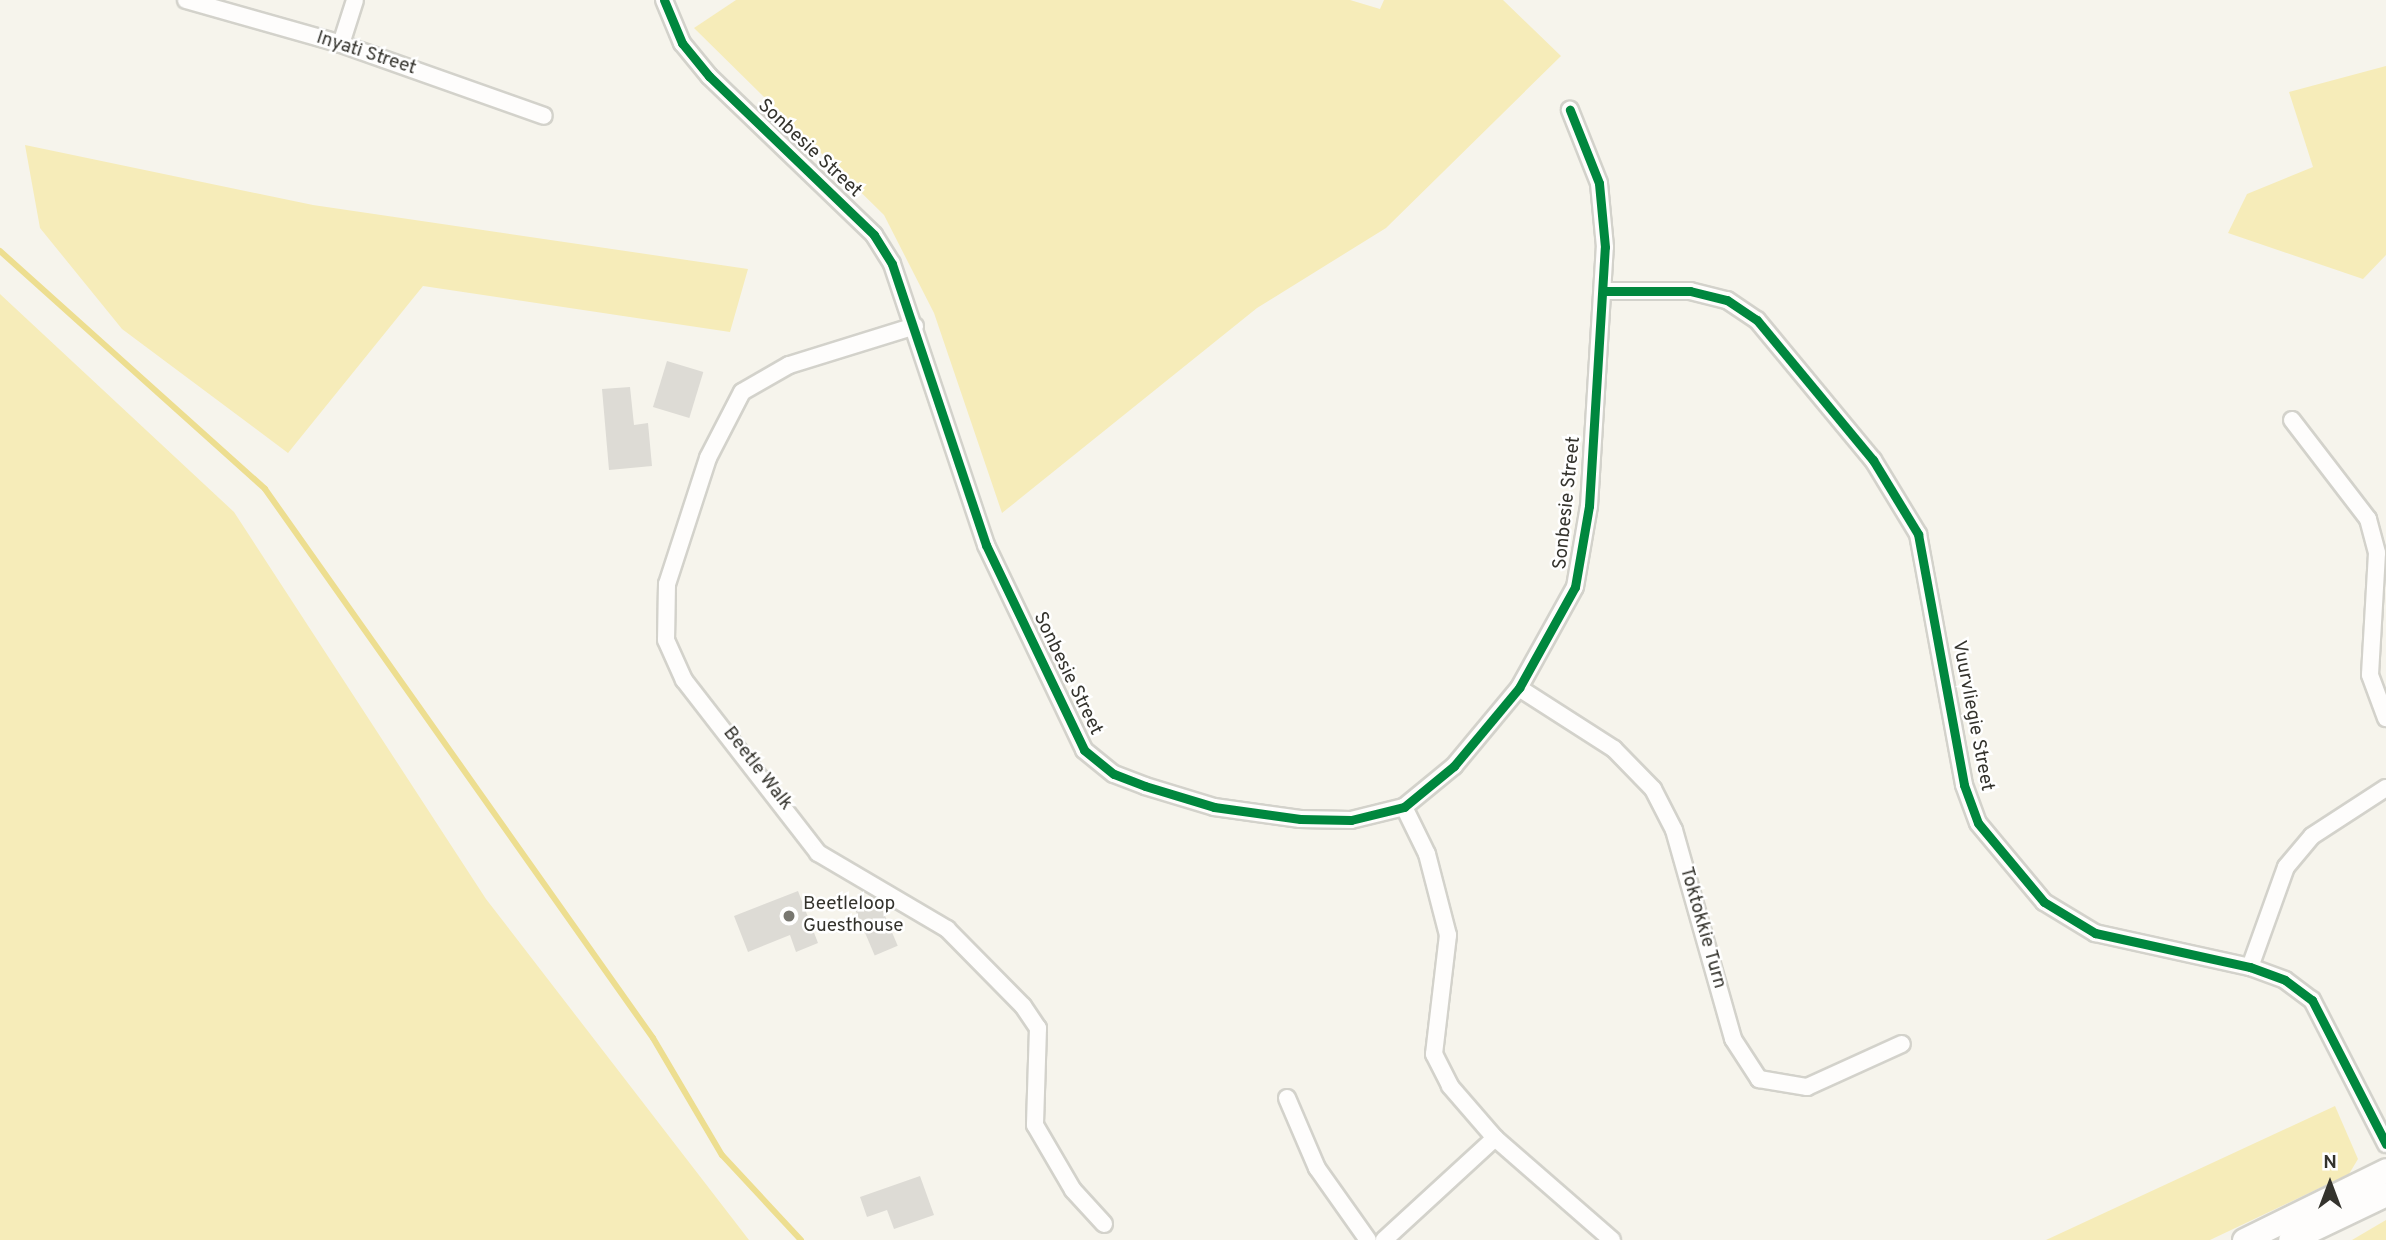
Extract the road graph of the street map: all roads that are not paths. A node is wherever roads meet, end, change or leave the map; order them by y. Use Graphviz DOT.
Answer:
graph roads {
  1 [pos="186,0"];
  2 [pos="355,0"];
  3 [pos="664,0"];
  4 [pos="341,44"];
  5 [pos="1570,110"];
  6 [pos="544,116"];
  7 [pos="1603,291"];
  8 [pos="915,326"];
  9 [pos="2292,420"];
  10 [pos="2386,538"];
  11 [pos="2377,553"];
  12 [pos="1519,688"];
  13 [pos="2386,718"];
  14 [pos="2386,788"];
  15 [pos="1404,807"];
  16 [pos="2250,967"];
  17 [pos="1902,1044"];
  18 [pos="1287,1098"];
  19 [pos="1495,1138"];
  20 [pos="2386,1144"];
  21 [pos="2386,1170"];
  22 [pos="2386,1194"];
  23 [pos="1104,1224"];
  24 [pos="1368,1240"];
  25 [pos="1384,1240"];
  26 [pos="1612,1240"];
  27 [pos="2244,1240"];
  28 [pos="2290,1240"];
  1 -- 4 [label="street, Inyati Street"];
  2 -- 4 [label="street"];
  3 -- 8 [label="street, Sonbesie Street"];
  4 -- 6 [label="street, Inyati Street"];
  5 -- 7 [label="street, Sonbesie Street"];
  7 -- 12 [label="street, Sonbesie Street"];
  7 -- 16 [label="street, Vuurvliegie Street"];
  8 -- 15 [label="street, Sonbesie Street"];
  8 -- 23 [label="street, Beetle Walk"];
  9 -- 11 [label="street"];
  10 -- 11 [label="street"];
  11 -- 13 [label="street"];
  12 -- 15 [label="street, Sonbesie Street"];
  12 -- 17 [label="street, Toktokkie Turn"];
  14 -- 16 [label="street"];
  15 -- 19 [label="street"];
  16 -- 20 [label="street, Vuurvliegie Street"];
  18 -- 24 [label="street"];
  19 -- 25 [label="street"];
  19 -- 26 [label="street"];
  21 -- 27 [label="main road"];
  22 -- 28 [label="main road"];
}
